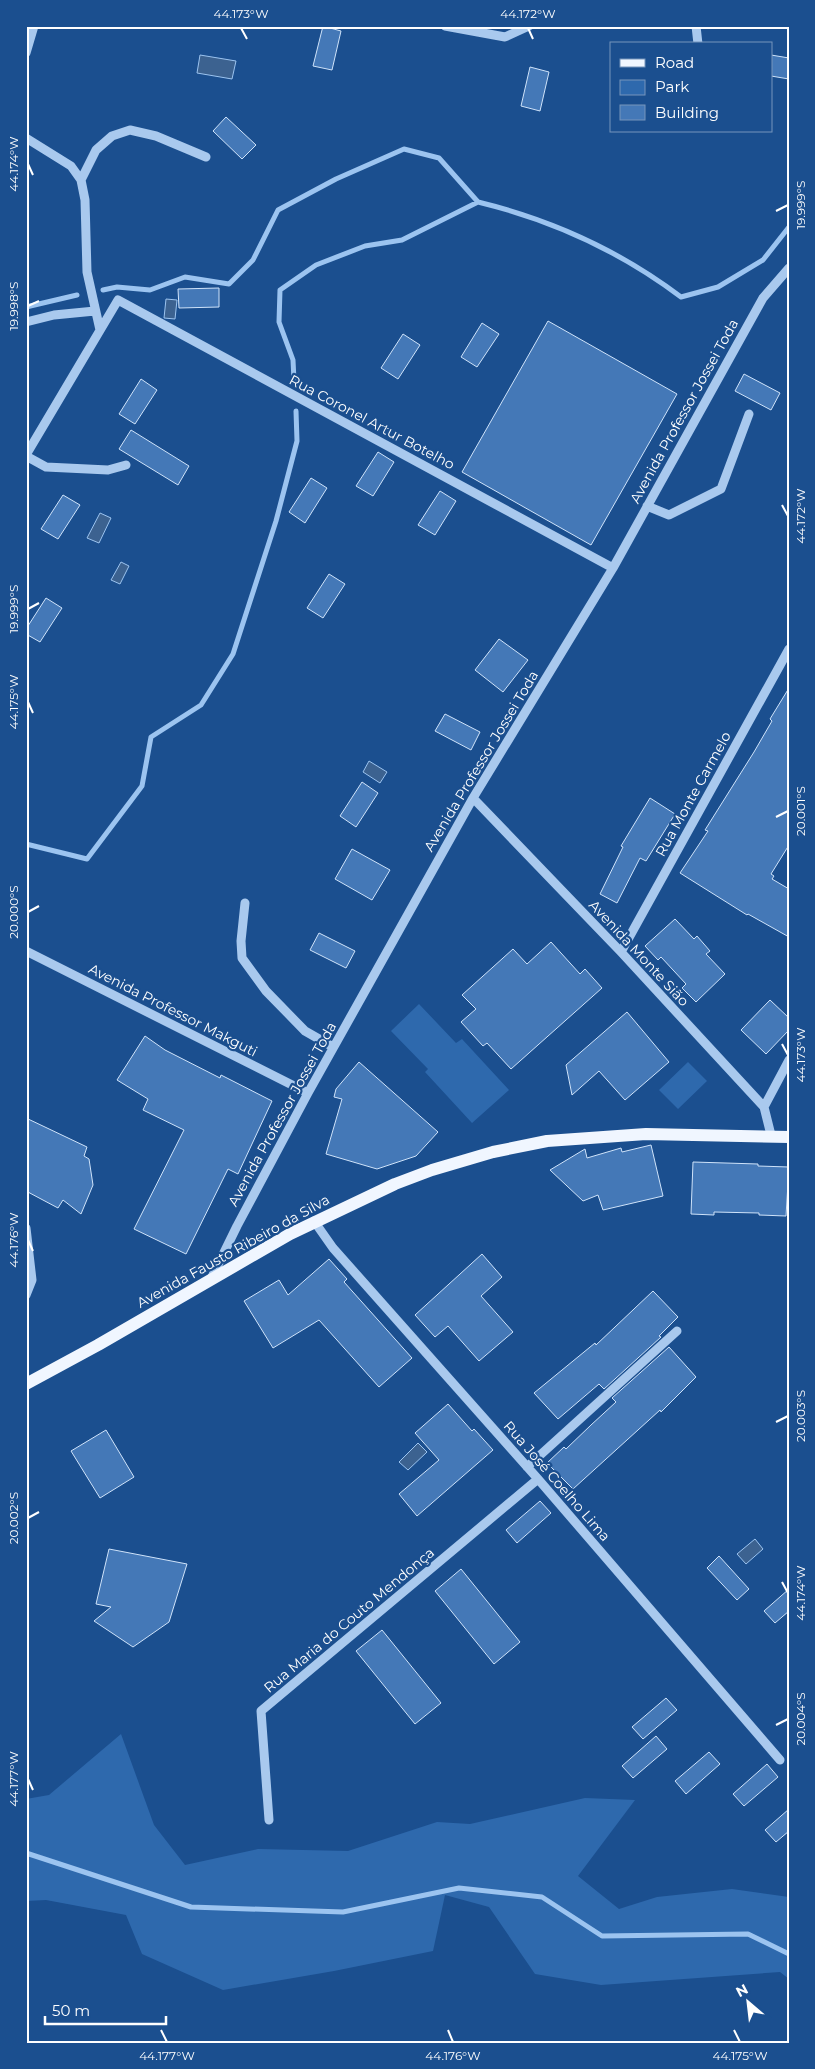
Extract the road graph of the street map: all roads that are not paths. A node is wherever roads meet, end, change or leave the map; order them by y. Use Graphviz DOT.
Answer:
graph roads {
  1 [pos="34,26"];
  2 [pos="445,26"];
  3 [pos="529,26"];
  4 [pos="696,26"];
  5 [pos="698,42"];
  6 [pos="26,53"];
  7 [pos="26,138"];
  8 [pos="206,157"];
  9 [pos="81,180"];
  10 [pos="789,268"];
  11 [pos="95,311"];
  12 [pos="26,322"];
  13 [pos="100,330"];
  14 [pos="749,414"];
  15 [pos="26,455"];
  16 [pos="126,465"];
  17 [pos="647,506"];
  18 [pos="613,568"];
  19 [pos="789,649"];
  20 [pos="473,798"];
  21 [pos="245,903"];
  22 [pos="26,951"];
  23 [pos="620,952"];
  24 [pos="333,1047"];
  25 [pos="789,1060"];
  26 [pos="308,1093"];
  27 [pos="764,1107"];
  28 [pos="771,1135"];
  29 [pos="789,1137"];
  30 [pos="314,1221"];
  31 [pos="26,1228"];
  32 [pos="212,1277"];
  33 [pos="26,1295"];
  34 [pos="677,1332"];
  35 [pos="26,1384"];
  36 [pos="527,1467"];
  37 [pos="538,1479"];
  38 [pos="780,1760"];
  39 [pos="269,1820"];
  1 -- 6 [label="street"];
  2 -- 3 [label="street"];
  4 -- 5 [label="street"];
  7 -- 9 [label="street"];
  8 -- 9 [label="street"];
  9 -- 11 [label="street"];
  10 -- 17 [label="street, Avenida Professor Jossei Toda"];
  11 -- 12 [label="street"];
  11 -- 13 [label="street"];
  13 -- 15 [label="street"];
  13 -- 18 [label="street, Rua Coronel Artur Botelho"];
  14 -- 17 [label="street"];
  15 -- 16 [label="street"];
  17 -- 18 [label="street, Avenida Professor Jossei Toda"];
  18 -- 20 [label="street, Avenida Professor Jossei Toda"];
  19 -- 23 [label="street, Rua Monte Carmelo"];
  20 -- 23 [label="street, Avenida Monte Sião"];
  20 -- 24 [label="street, Avenida Professor Jossei Toda"];
  21 -- 24 [label="street"];
  22 -- 26 [label="street, Avenida Professor Makguti"];
  23 -- 27 [label="street, Avenida Monte Sião"];
  24 -- 26 [label="street, Avenida Professor Jossei Toda"];
  25 -- 27 [label="street"];
  26 -- 32 [label="street, Avenida Professor Jossei Toda"];
  27 -- 28 [label="street, Avenida Monte Sião"];
  28 -- 29 [label="main road, Avenida Fausto Ribeiro da Silva"];
  28 -- 30 [label="main road, Avenida Fausto Ribeiro da Silva"];
  30 -- 32 [label="main road, Avenida Fausto Ribeiro da Silva"];
  30 -- 36 [label="street, Rua José Coelho Lima"];
  31 -- 33 [label="street"];
  32 -- 35 [label="main road, Avenida Fausto Ribeiro da Silva"];
  34 -- 36 [label="street"];
  36 -- 37 [label="street, Rua José Coelho Lima"];
  37 -- 38 [label="street, Rua José Coelho Lima"];
  37 -- 39 [label="street, Rua Maria do Couto Mendonça"];
}
